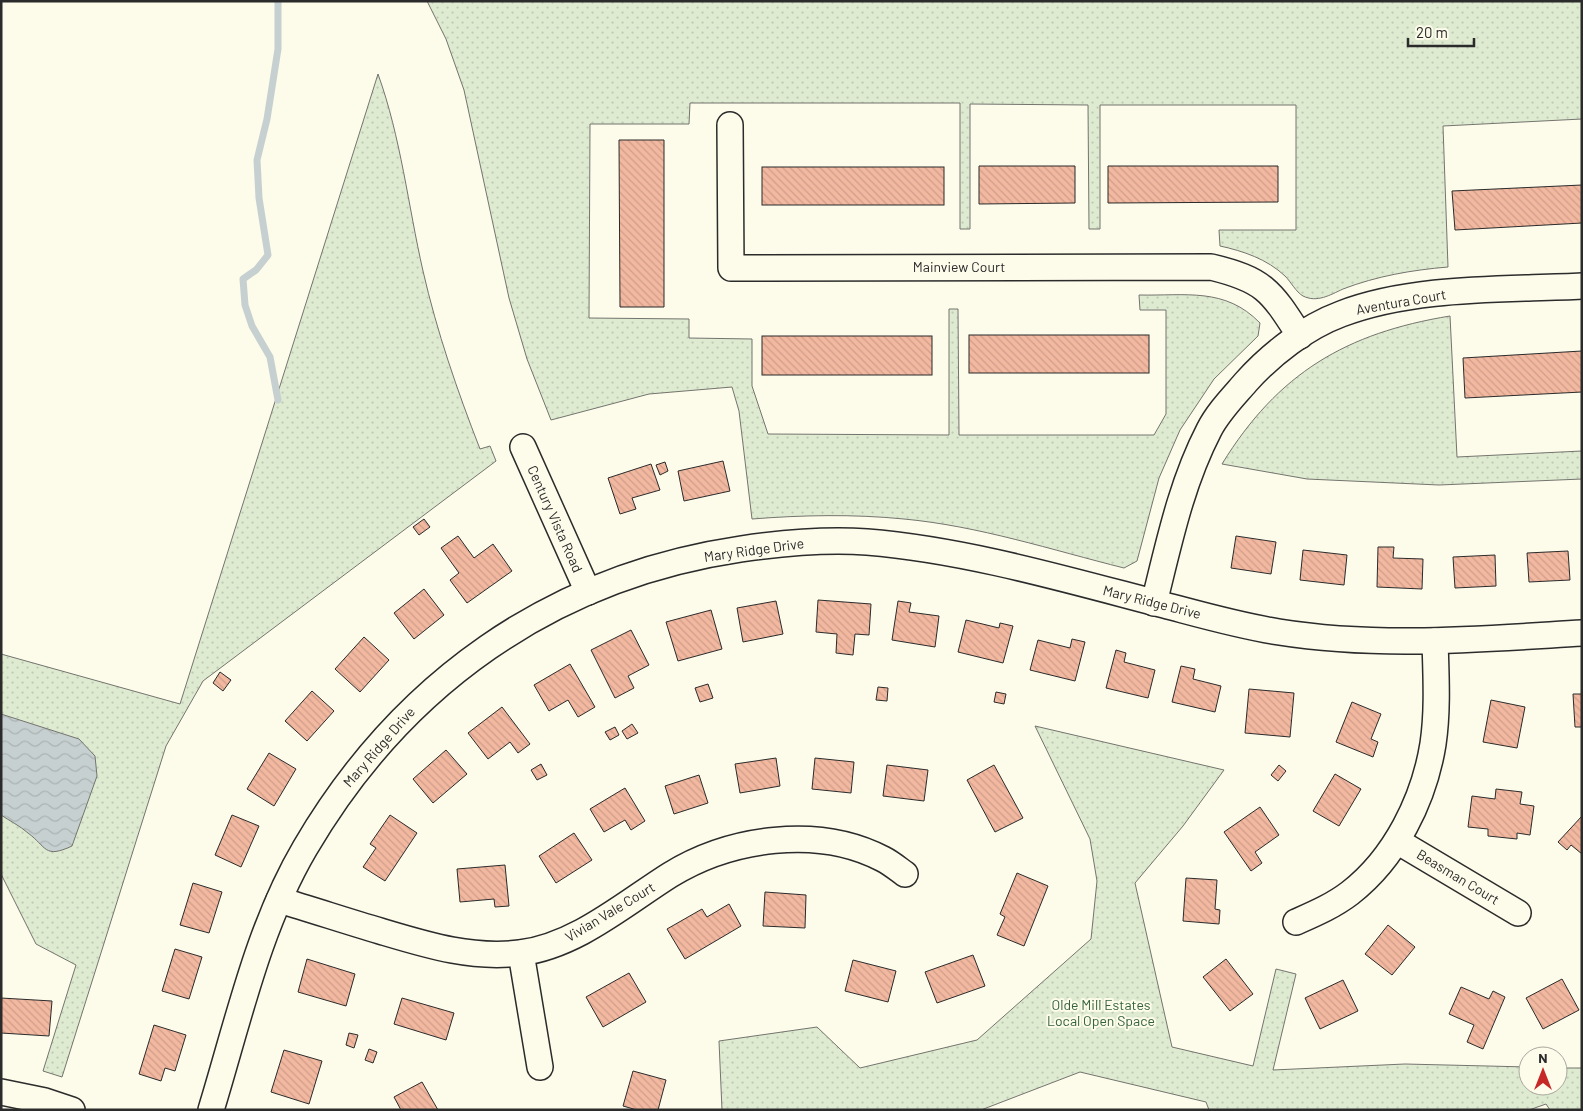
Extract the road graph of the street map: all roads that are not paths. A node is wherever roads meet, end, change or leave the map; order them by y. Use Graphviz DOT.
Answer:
graph roads {
  1 [pos="730,124"];
  2 [pos="1582,286"];
  3 [pos="1300,336"];
  4 [pos="523,447"];
  5 [pos="588,592"];
  6 [pos="1154,602"];
  7 [pos="1582,634"];
  8 [pos="1435,641"];
  9 [pos="1397,841"];
  10 [pos="905,874"];
  11 [pos="279,900"];
  12 [pos="1518,913"];
  13 [pos="1296,922"];
  14 [pos="521,953"];
  15 [pos="540,1067"];
  16 [pos="1,1092"];
  17 [pos="72,1110"];
  18 [pos="211,1110"];
  1 -- 3 [label="street, Mainview Court"];
  2 -- 3 [label="street, Aventura Court"];
  3 -- 6 [label="street, Aventura Court"];
  4 -- 5 [label="street, Century Vista Road"];
  5 -- 6 [label="street, Mary Ridge Drive"];
  5 -- 11 [label="street, Mary Ridge Drive"];
  6 -- 8 [label="street, Mary Ridge Drive"];
  7 -- 8 [label="street, Mary Ridge Drive"];
  8 -- 9 [label="street"];
  9 -- 12 [label="street, Beasman Court"];
  9 -- 13 [label="street"];
  10 -- 14 [label="street, Vivian Vale Court"];
  11 -- 14 [label="street, Vivian Vale Court"];
  11 -- 18 [label="street, Mary Ridge Drive"];
  14 -- 15 [label="street"];
  16 -- 17 [label="street"];
}
